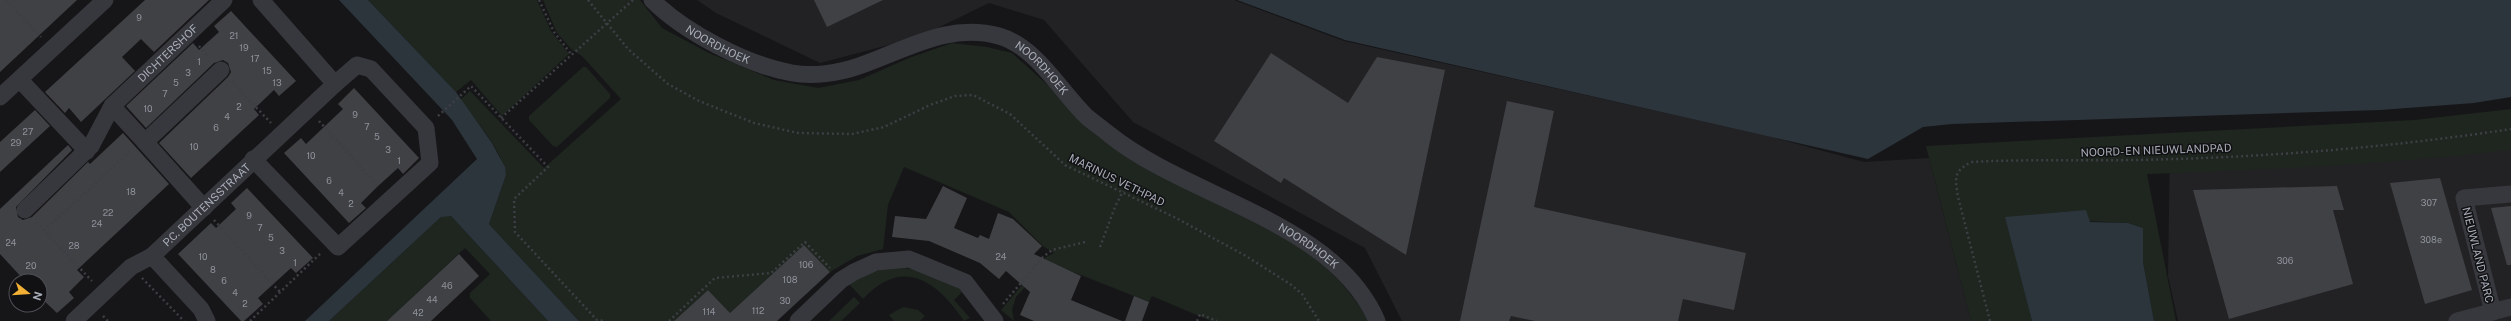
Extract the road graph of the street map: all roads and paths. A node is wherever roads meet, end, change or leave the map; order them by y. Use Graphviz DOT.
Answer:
graph roads {
  1 [pos="6,0"];
  2 [pos="105,0"];
  3 [pos="224,0"];
  4 [pos="261,0"];
  5 [pos="539,0"];
  6 [pos="588,0"];
  7 [pos="633,0"];
  8 [pos="652,0"];
  9 [pos="607,24"];
  10 [pos="188,35"];
  11 [pos="52,49"];
  12 [pos="572,54"];
  13 [pos="221,70"];
  14 [pos="20,80"];
  15 [pos="335,84"];
  16 [pos="0,97"];
  17 [pos="112,106"];
  18 [pos="308,108"];
  19 [pos="438,116"];
  20 [pos="501,118"];
  21 [pos="2511,129"];
  22 [pos="281,134"];
  23 [pos="144,141"];
  24 [pos="86,151"];
  25 [pos="253,159"];
  26 [pos="1123,191"];
  27 [pos="2511,194"];
  28 [pos="391,200"];
  29 [pos="203,208"];
  30 [pos="25,210"];
  31 [pos="44,230"];
  32 [pos="332,242"];
  33 [pos="1085,242"];
  34 [pos="1100,247"];
  35 [pos="152,256"];
  36 [pos="132,267"];
  37 [pos="847,276"];
  38 [pos="280,292"];
  39 [pos="103,293"];
  40 [pos="2511,307"];
  41 [pos="2493,312"];
  42 [pos="992,318"];
  43 [pos="74,321"];
  44 [pos="184,321"];
  45 [pos="207,321"];
  46 [pos="250,321"];
  47 [pos="605,321"];
  48 [pos="669,321"];
  49 [pos="798,321"];
  50 [pos="1197,321"];
  51 [pos="1217,321"];
  52 [pos="1319,321"];
  53 [pos="1377,321"];
  54 [pos="1990,321"];
  55 [pos="2458,321"];
  1 -- 11 [label="path"];
  2 -- 11 [label="street"];
  3 -- 10 [label="street, DICHTERSHOF"];
  4 -- 15 [label="street"];
  5 -- 12 [label="path"];
  6 -- 9 [label="path, MARINUS VETHPAD"];
  7 -- 9 [label="path"];
  8 -- 53 [label="street, NOORDHOEK"];
  9 -- 12 [label="path"];
  9 -- 26 [label="path, MARINUS VETHPAD"];
  10 -- 13 [label="path"];
  10 -- 17 [label="street, DICHTERSHOF"];
  11 -- 14 [label="street"];
  12 -- 20 [label="path"];
  13 -- 22 [label="path"];
  13 -- 23 [label="street"];
  14 -- 16 [label="street"];
  14 -- 24 [label="street"];
  15 -- 18 [label="street, P.C. BOUTENSSTRAAT"];
  15 -- 28 [label="street, P.C. BOUTENSSTRAAT"];
  17 -- 23 [label="street"];
  17 -- 24 [label="street, DICHTERSHOF"];
  18 -- 22 [label="street, P.C. BOUTENSSTRAAT"];
  18 -- 28 [label="path"];
  19 -- 20 [label="path"];
  20 -- 47 [label="path"];
  21 -- 54 [label="path, NOORD- EN NIEUWLANDPAD"];
  22 -- 25 [label="street, P.C. BOUTENSSTRAAT"];
  23 -- 29 [label="street"];
  23 -- 31 [label="path"];
  24 -- 30 [label="street, DICHTERSHOF"];
  25 -- 29 [label="street, P.C. BOUTENSSTRAAT"];
  25 -- 32 [label="street"];
  26 -- 34 [label="path"];
  26 -- 52 [label="path, MARINUS VETHPAD"];
  27 -- 41 [label="street, NIEUWLAND PARC"];
  28 -- 32 [label="street"];
  29 -- 35 [label="street, P.C. BOUTENSSTRAAT"];
  29 -- 38 [label="path"];
  30 -- 31 [label="path"];
  31 -- 39 [label="path"];
  32 -- 38 [label="path"];
  33 -- 42 [label="path"];
  35 -- 36 [label="street, P.C. BOUTENSSTRAAT"];
  35 -- 45 [label="street"];
  36 -- 39 [label="street, P.C. BOUTENSSTRAAT"];
  36 -- 44 [label="path"];
  37 -- 42 [label="street"];
  37 -- 48 [label="path"];
  37 -- 49 [label="street"];
  38 -- 46 [label="path"];
  39 -- 43 [label="street, P.C. BOUTENSSTRAAT"];
  40 -- 41 [label="street, NIEUWLAND PARC"];
  41 -- 55 [label="street, NIEUWLAND PARC"];
  50 -- 51 [label="path"];
}
